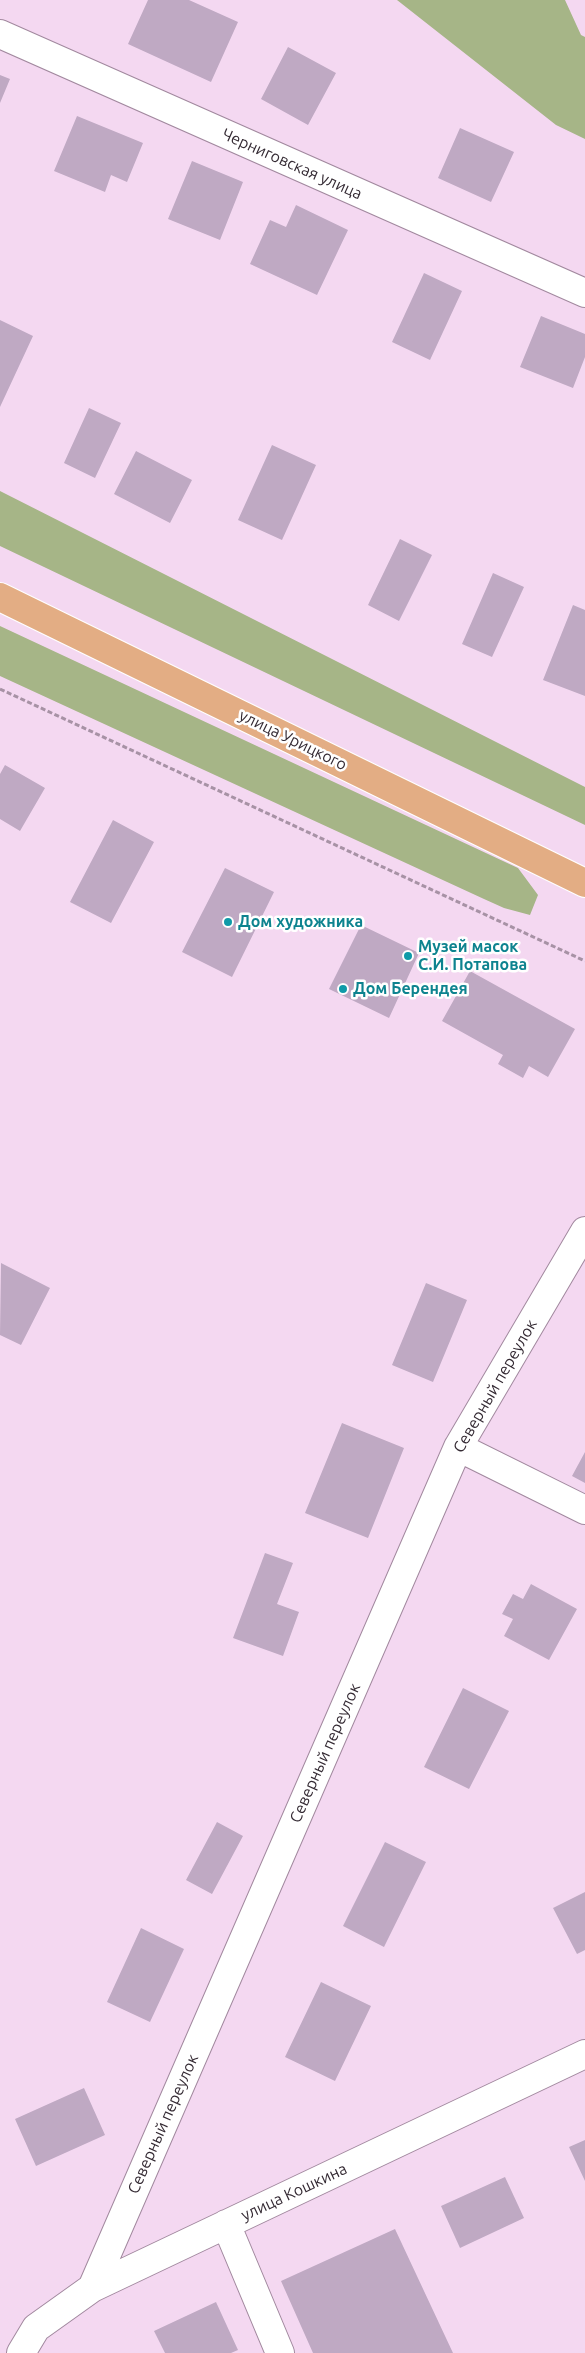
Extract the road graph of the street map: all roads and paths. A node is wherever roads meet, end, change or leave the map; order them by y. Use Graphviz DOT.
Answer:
graph roads {
  1 [pos="0,34"];
  2 [pos="585,293"];
  3 [pos="0,597"];
  4 [pos="0,689"];
  5 [pos="585,883"];
  6 [pos="585,961"];
  7 [pos="585,1231"];
  8 [pos="458,1447"];
  9 [pos="585,1510"];
  10 [pos="585,2054"];
  11 [pos="226,2224"];
  12 [pos="92,2288"];
  13 [pos="21,2353"];
  14 [pos="280,2353"];
  1 -- 2 [label="street, Черниговская улица"];
  3 -- 5 [label="main road, улица Урицкого"];
  4 -- 6 [label="path"];
  7 -- 8 [label="street, Северный переулок"];
  8 -- 9 [label="street"];
  8 -- 12 [label="street, Северный переулок"];
  10 -- 11 [label="street, улица Кошкина"];
  11 -- 12 [label="street, улица Кошкина"];
  11 -- 14 [label="street"];
  12 -- 13 [label="street, улица Кошкина"];
}
